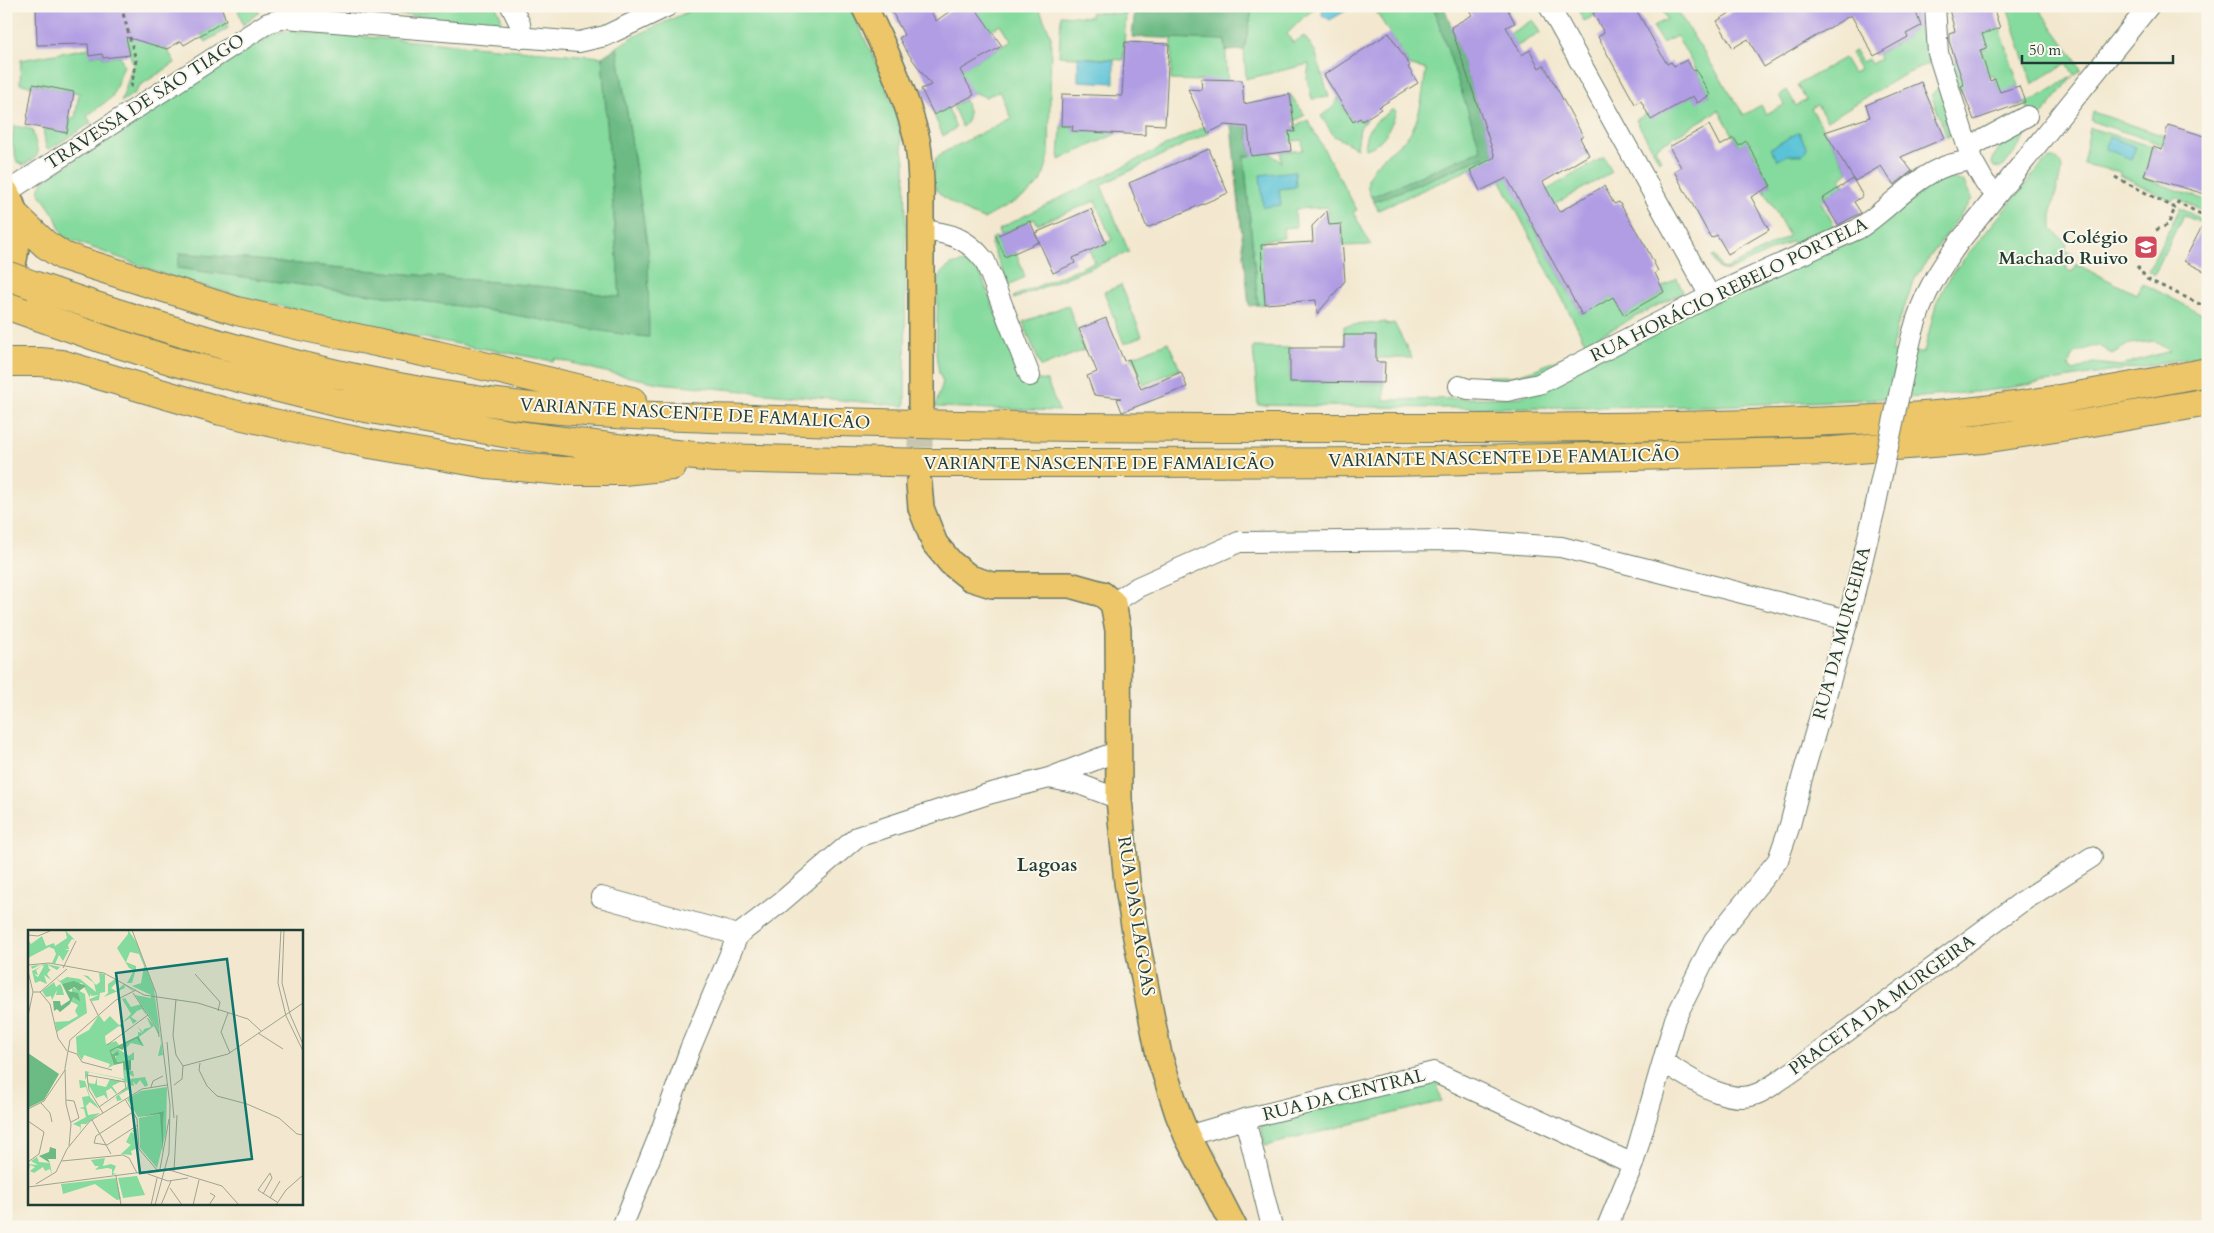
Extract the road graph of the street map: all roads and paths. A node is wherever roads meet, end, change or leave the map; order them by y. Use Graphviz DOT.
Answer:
graph roads {
  1 [pos="122,6"];
  2 [pos="511,6"];
  3 [pos="668,6"];
  4 [pos="864,6"];
  5 [pos="1549,6"];
  6 [pos="1935,6"];
  7 [pos="2149,6"];
  8 [pos="522,38"];
  9 [pos="129,97"];
  10 [pos="2027,116"];
  11 [pos="1970,154"];
  12 [pos="2115,177"];
  13 [pos="1997,195"];
  14 [pos="10,200"];
  15 [pos="2175,208"];
  16 [pos="2208,218"];
  17 [pos="921,230"];
  18 [pos="2156,230"];
  19 [pos="2137,266"];
  20 [pos="6,275"];
  21 [pos="6,295"];
  22 [pos="1710,296"];
  23 [pos="2208,308"];
  24 [pos="16,309"];
  25 [pos="6,362"];
  26 [pos="2208,372"];
  27 [pos="1030,376"];
  28 [pos="1459,386"];
  29 [pos="2208,402"];
  30 [pos="921,406"];
  31 [pos="697,417"];
  32 [pos="715,458"];
  33 [pos="919,484"];
  34 [pos="1107,598"];
  35 [pos="1848,620"];
  36 [pos="1118,751"];
  37 [pos="1049,778"];
  38 [pos="1119,799"];
  39 [pos="2092,858"];
  40 [pos="601,897"];
  41 [pos="738,935"];
  42 [pos="1662,1062"];
  43 [pos="1245,1119"];
  44 [pos="1187,1136"];
  45 [pos="1633,1164"];
  46 [pos="622,1227"];
  47 [pos="1234,1227"];
  48 [pos="1272,1227"];
  49 [pos="1607,1227"];
  1 -- 9 [label="path"];
  2 -- 8 [label="street"];
  3 -- 8 [label="street, TRAVESSA DE SÃO TIAGO"];
  4 -- 17 [label="main road"];
  5 -- 22 [label="street"];
  6 -- 11 [label="street"];
  7 -- 13 [label="street"];
  8 -- 14 [label="street, TRAVESSA DE SÃO TIAGO"];
  10 -- 11 [label="street, RUA HORÁCIO REBELO PORTELA"];
  11 -- 13 [label="street"];
  11 -- 22 [label="street, RUA HORÁCIO REBELO PORTELA"];
  12 -- 15 [label="path"];
  13 -- 35 [label="street, RUA DA MURGEIRA, bridge"];
  14 -- 21 [label="main road"];
  14 -- 31 [label="highway"];
  15 -- 16 [label="path"];
  15 -- 18 [label="path"];
  17 -- 27 [label="street"];
  17 -- 30 [label="main road"];
  19 -- 23 [label="path"];
  20 -- 31 [label="highway, VARIANTE NASCENTE DE FAMALICÃO, bridge"];
  22 -- 28 [label="street, RUA HORÁCIO REBELO PORTELA"];
  24 -- 32 [label="highway, VARIANTE NASCENTE DE FAMALICÃO"];
  25 -- 32 [label="highway"];
  26 -- 31 [label="highway, VARIANTE NASCENTE DE FAMALICÃO"];
  29 -- 32 [label="highway, VARIANTE NASCENTE DE FAMALICÃO"];
  33 -- 34 [label="main road"];
  34 -- 35 [label="street"];
  34 -- 36 [label="main road, RUA DAS LAGOAS"];
  35 -- 42 [label="street, RUA DA MURGEIRA"];
  36 -- 37 [label="street"];
  36 -- 38 [label="main road, RUA DAS LAGOAS"];
  37 -- 38 [label="street"];
  37 -- 41 [label="street"];
  38 -- 44 [label="main road, RUA DAS LAGOAS"];
  39 -- 42 [label="street, PRACETA DA MURGEIRA"];
  40 -- 41 [label="street"];
  41 -- 46 [label="street"];
  42 -- 45 [label="street, RUA DA MURGEIRA"];
  43 -- 44 [label="street, RUA DA CENTRAL"];
  43 -- 45 [label="street, RUA DA CENTRAL"];
  43 -- 48 [label="street"];
  44 -- 47 [label="main road, RUA DAS LAGOAS"];
  45 -- 49 [label="street, RUA DA MURGEIRA"];
}
